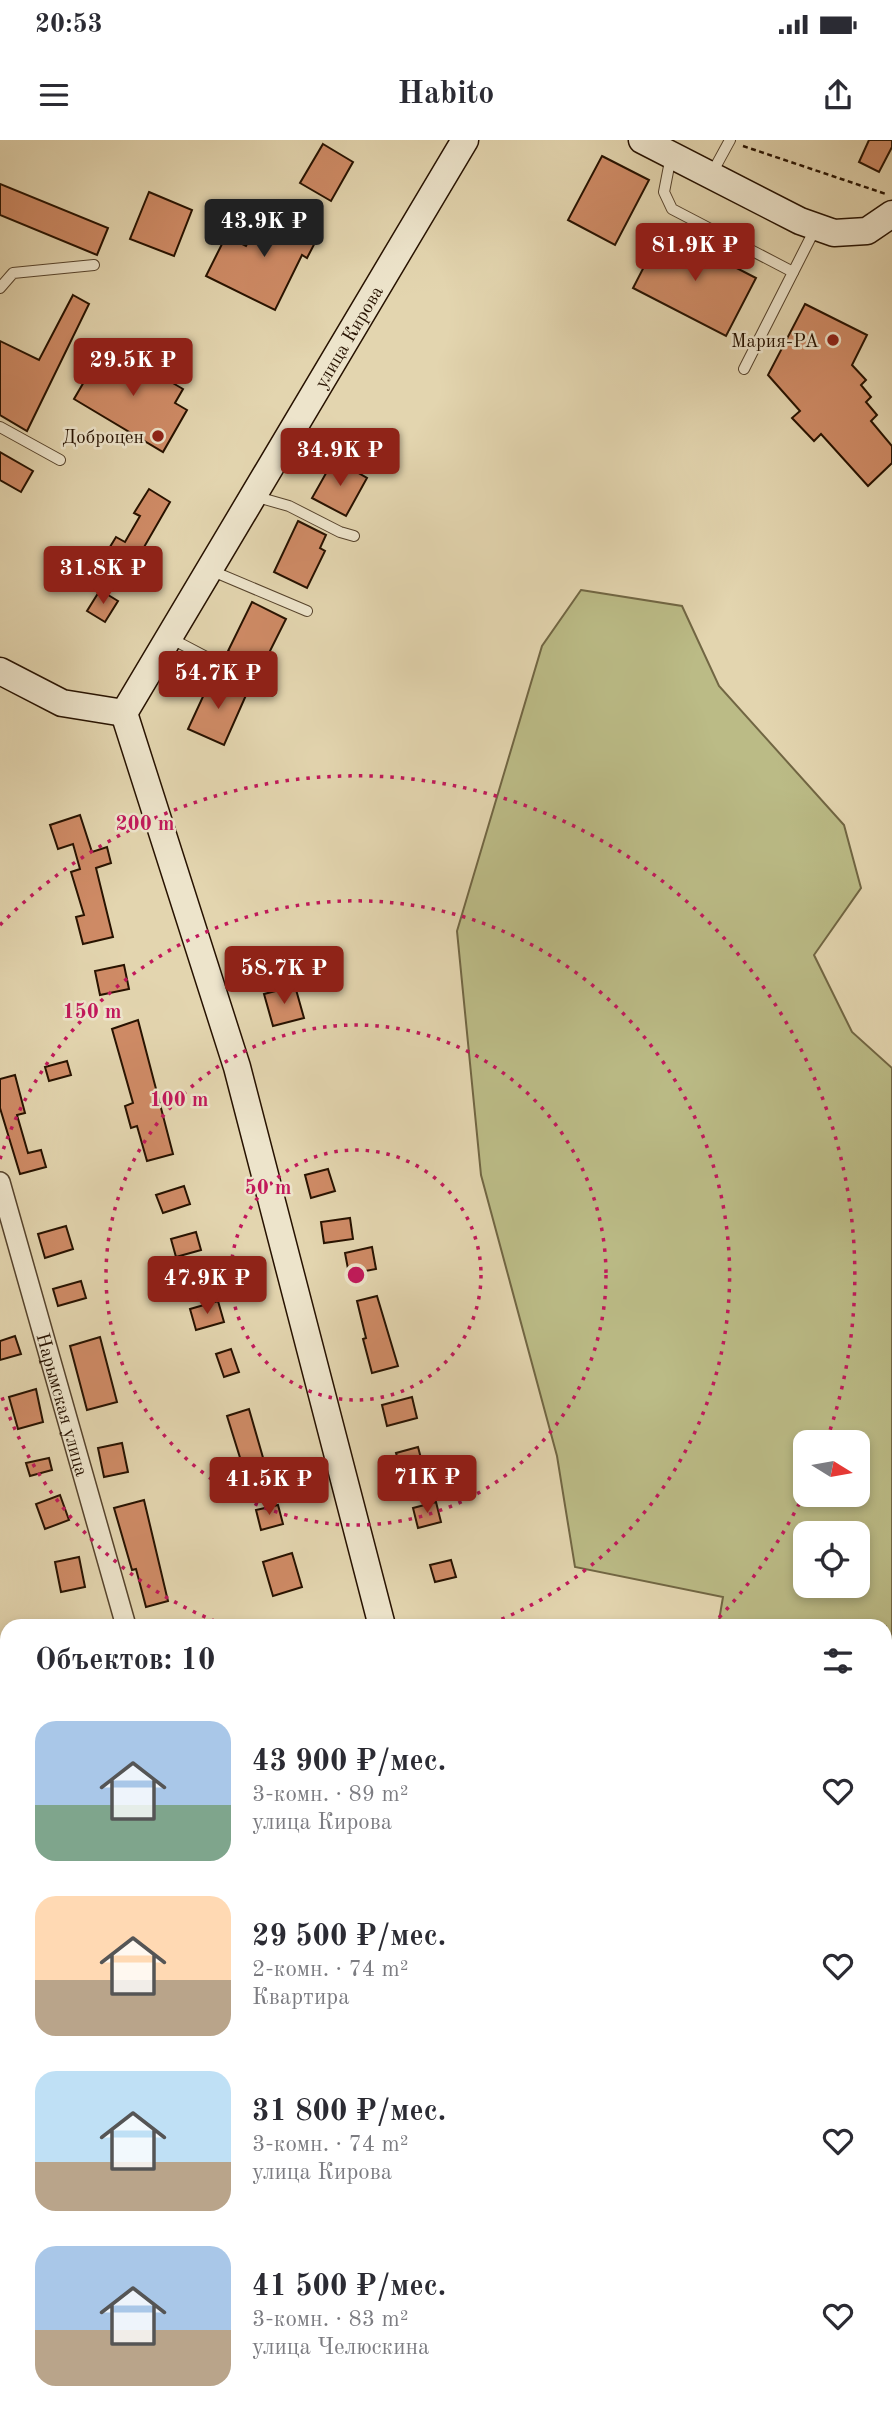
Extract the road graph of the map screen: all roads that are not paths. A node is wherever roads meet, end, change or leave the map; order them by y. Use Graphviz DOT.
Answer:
graph roads {
  1 [pos="465,140"];
  2 [pos="642,140"];
  3 [pos="728,140"];
  4 [pos="671,155"];
  5 [pos="711,175"];
  6 [pos="892,214"];
  7 [pos="816,227"];
  8 [pos="94,265"];
  9 [pos="793,272"];
  10 [pos="0,288"];
  11 [pos="744,369"];
  12 [pos="0,427"];
  13 [pos="60,460"];
  14 [pos="253,496"];
  15 [pos="354,536"];
  16 [pos="209,570"];
  17 [pos="307,611"];
  18 [pos="169,637"];
  19 [pos="0,671"];
  20 [pos="271,691"];
  21 [pos="124,713"];
  22 [pos="0,1182"];
  23 [pos="124,1619"];
  24 [pos="380,1619"];
  1 -- 14 [label="street, улица Кирова"];
  2 -- 4 [label="street"];
  3 -- 5 [label="lane"];
  4 -- 5 [label="street"];
  4 -- 9 [label="lane"];
  5 -- 7 [label="street"];
  6 -- 7 [label="street"];
  7 -- 9 [label="lane"];
  8 -- 10 [label="lane"];
  9 -- 11 [label="lane"];
  12 -- 13 [label="lane"];
  14 -- 15 [label="lane"];
  14 -- 16 [label="street, улица Кирова"];
  16 -- 17 [label="lane"];
  16 -- 18 [label="street, улица Кирова"];
  18 -- 20 [label="lane"];
  18 -- 21 [label="street, улица Кирова"];
  19 -- 21 [label="street"];
  21 -- 24 [label="street"];
  22 -- 23 [label="street, Нарымская улица"];
}
